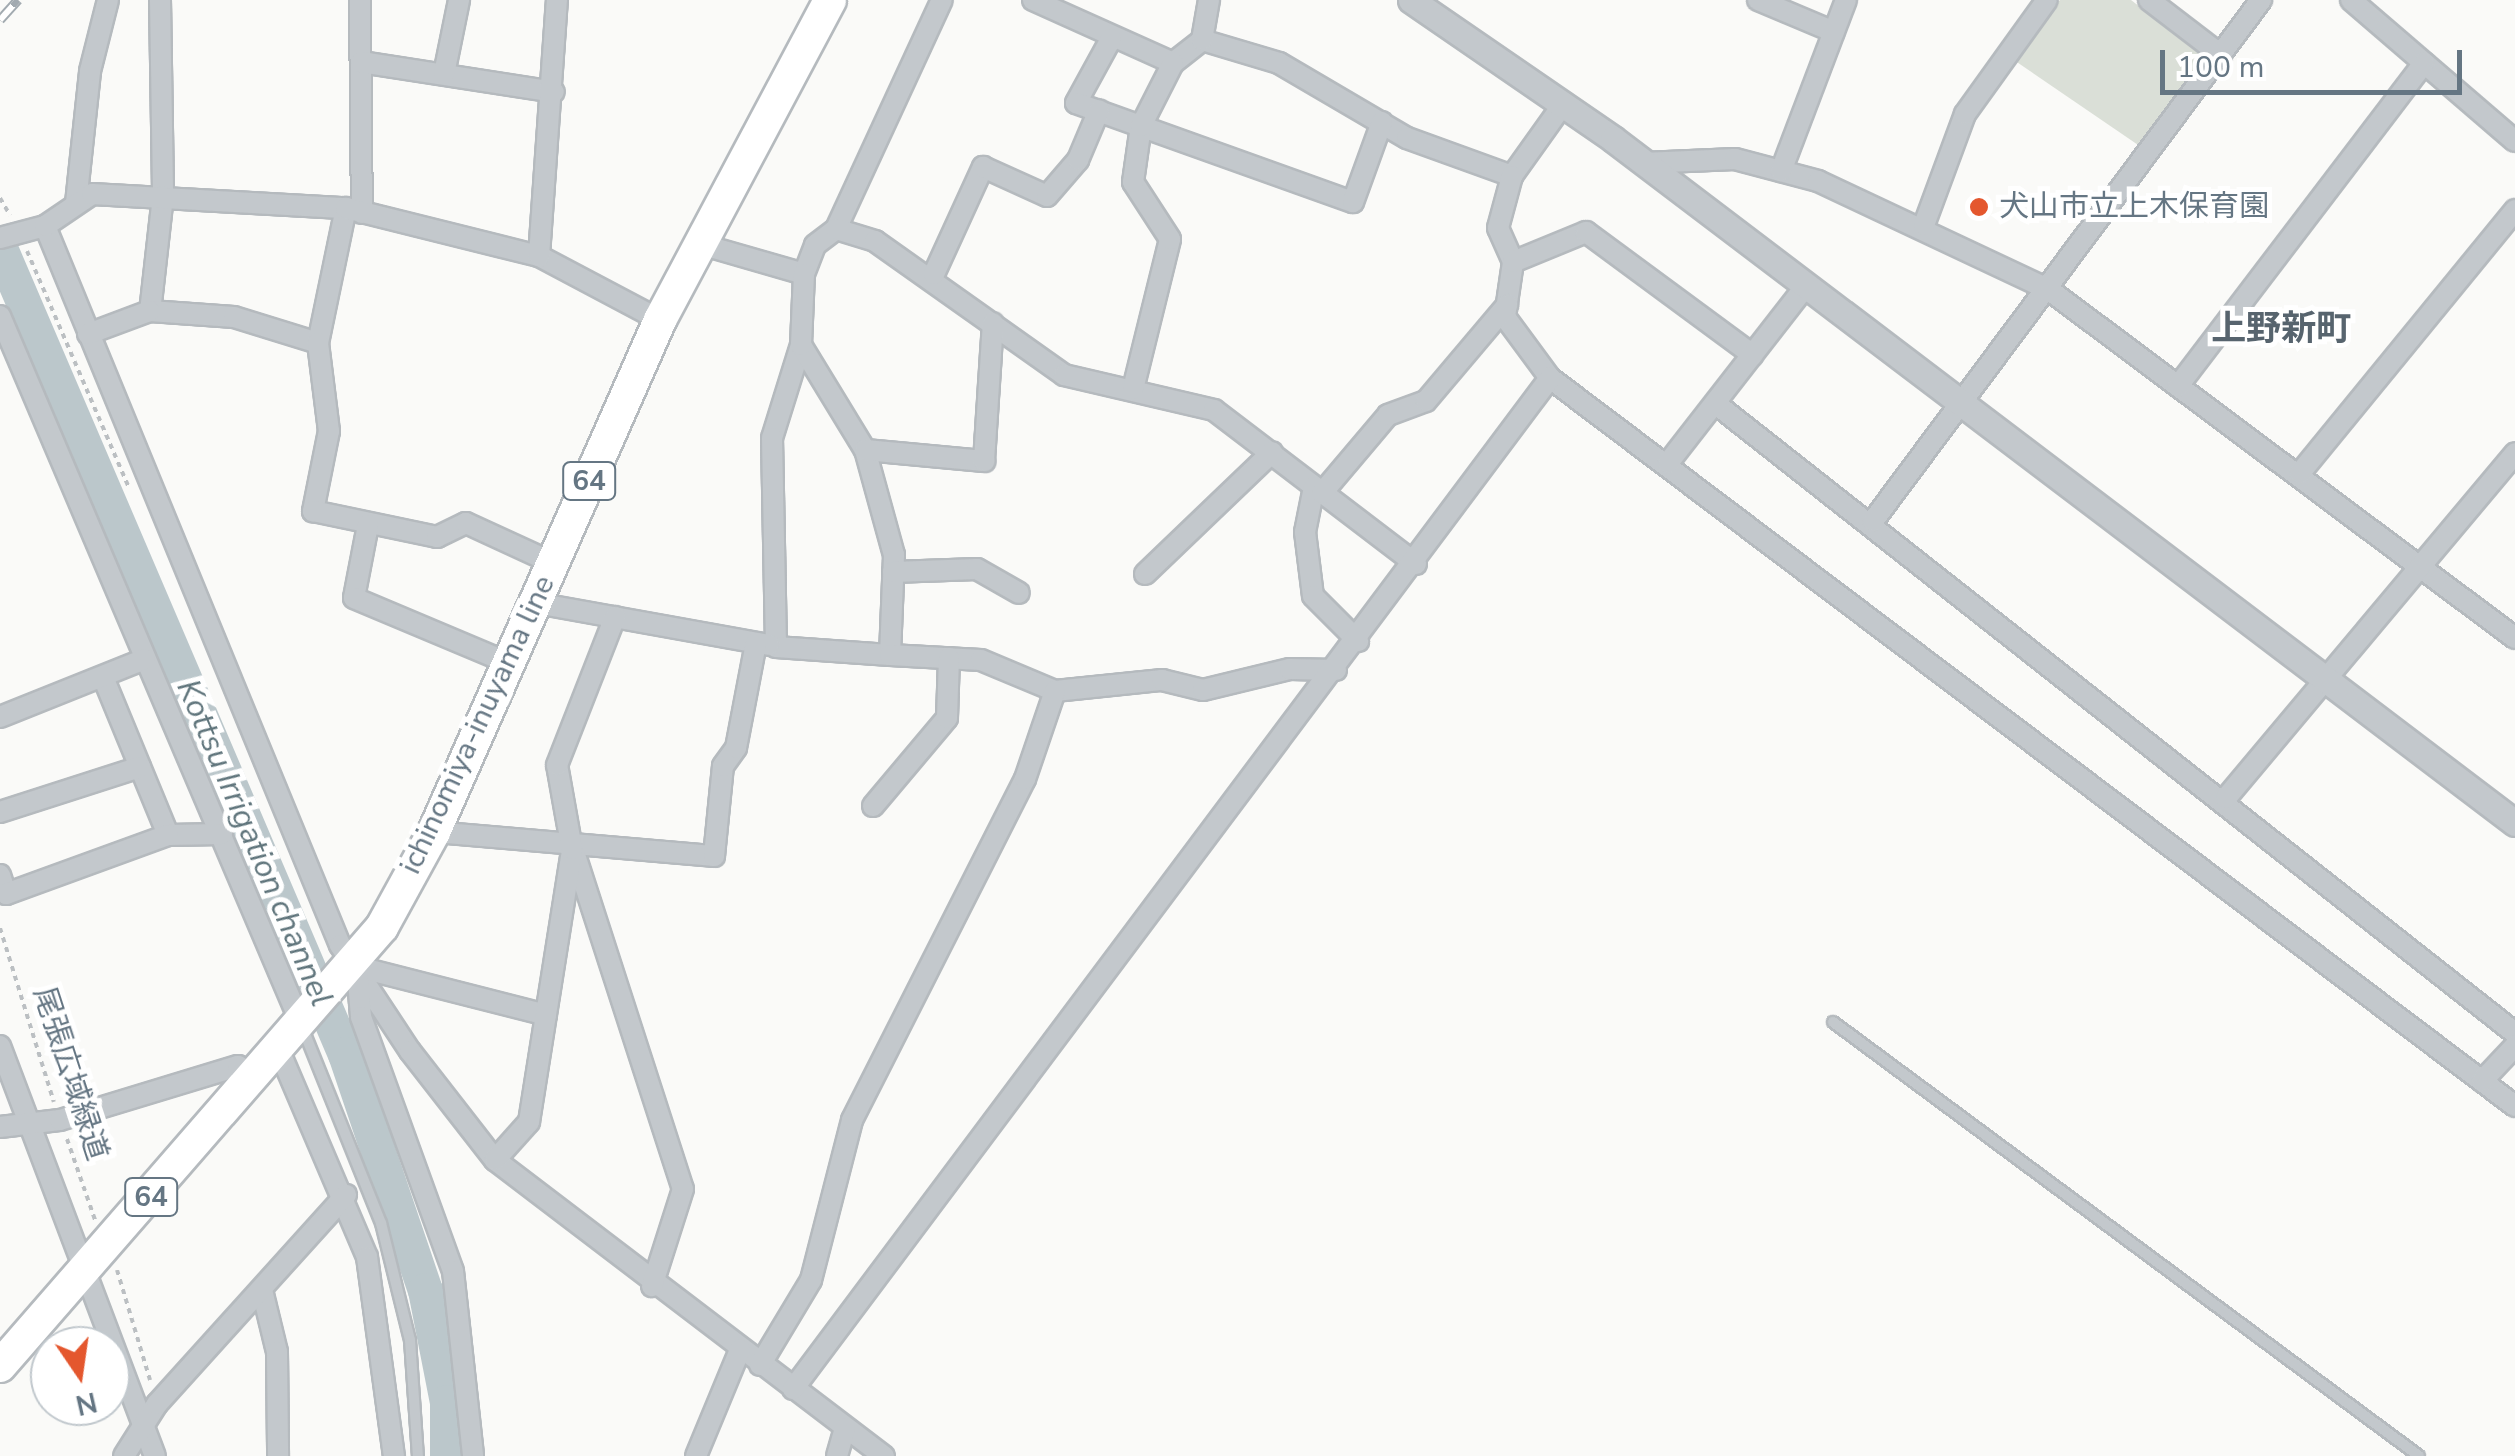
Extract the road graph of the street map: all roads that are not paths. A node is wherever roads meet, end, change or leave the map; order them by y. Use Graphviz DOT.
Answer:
graph roads {
  1 [pos="108,0"];
  2 [pos="160,0"];
  3 [pos="360,0"];
  4 [pos="458,0"];
  5 [pos="557,0"];
  6 [pos="830,0"];
  7 [pos="942,0"];
  8 [pos="1034,0"];
  9 [pos="1208,0"];
  10 [pos="1411,0"];
  11 [pos="1758,0"];
  12 [pos="1846,0"];
  13 [pos="2047,0"];
  14 [pos="2149,0"];
  15 [pos="2261,0"];
  16 [pos="2351,0"];
  17 [pos="1834,32"];
  18 [pos="1111,39"];
  19 [pos="1202,40"];
  20 [pos="2221,55"];
  21 [pos="361,62"];
  22 [pos="1173,63"];
  23 [pos="2424,63"];
  24 [pos="444,74"];
  25 [pos="554,92"];
  26 [pos="1564,104"];
  27 [pos="1099,110"];
  28 [pos="1382,122"];
  29 [pos="1141,126"];
  30 [pos="2515,141"];
  31 [pos="1643,163"];
  32 [pos="1781,171"];
  33 [pos="1512,176"];
  34 [pos="163,196"];
  35 [pos="76,203"];
  36 [pos="2515,210"];
  37 [pos="354,211"];
  38 [pos="1924,224"];
  39 [pos="45,226"];
  40 [pos="836,229"];
  41 [pos="9,234"];
  42 [pos="700,244"];
  43 [pos="539,256"];
  44 [pos="1514,262"];
  45 [pos="804,274"];
  46 [pos="934,274"];
  47 [pos="1806,286"];
  48 [pos="2048,289"];
  49 [pos="1506,305"];
  50 [pos="150,311"];
  51 [pos="0,316"];
  52 [pos="660,320"];
  53 [pos="993,323"];
  54 [pos="88,334"];
  55 [pos="318,342"];
  56 [pos="801,344"];
  57 [pos="1754,355"];
  58 [pos="1550,378"];
  59 [pos="2178,386"];
  60 [pos="1133,389"];
  61 [pos="1716,404"];
  62 [pos="1959,406"];
  63 [pos="865,450"];
  64 [pos="1272,452"];
  65 [pos="2515,454"];
  66 [pos="1668,463"];
  67 [pos="2300,473"];
  68 [pos="1318,490"];
  69 [pos="1873,521"];
  70 [pos="368,525"];
  71 [pos="553,564"];
  72 [pos="1416,564"];
  73 [pos="2420,565"];
  74 [pos="893,572"];
  75 [pos="1145,574"];
  76 [pos="1019,594"];
  77 [pos="536,602"];
  78 [pos="615,617"];
  79 [pos="2512,630"];
  80 [pos="1358,641"];
  81 [pos="766,645"];
  82 [pos="890,656"];
  83 [pos="949,658"];
  84 [pos="145,659"];
  85 [pos="509,663"];
  86 [pos="1336,670"];
  87 [pos="103,677"];
  88 [pos="2326,683"];
  89 [pos="1055,691"];
  90 [pos="0,717"];
  91 [pos="140,767"];
  92 [pos="2226,798"];
  93 [pos="873,806"];
  94 [pos="0,812"];
  95 [pos="2515,824"];
  96 [pos="434,832"];
  97 [pos="222,834"];
  98 [pos="168,835"];
  99 [pos="572,848"];
  100 [pos="0,875"];
  101 [pos="356,966"];
  102 [pos="546,1015"];
  103 [pos="1832,1022"];
  104 [pos="302,1028"];
  105 [pos="2515,1032"];
  106 [pos="0,1046"];
  107 [pos="2515,1046"];
  108 [pos="270,1065"];
  109 [pos="2482,1081"];
  110 [pos="2515,1106"];
  111 [pos="0,1128"];
  112 [pos="26,1128"];
  113 [pos="495,1160"];
  114 [pos="346,1195"];
  115 [pos="101,1266"];
  116 [pos="652,1286"];
  117 [pos="262,1290"];
  118 [pos="740,1350"];
  119 [pos="760,1365"];
  120 [pos="0,1366"];
  121 [pos="793,1389"];
  122 [pos="146,1426"];
  123 [pos="845,1428"];
  124 [pos="124,1456"];
  125 [pos="155,1456"];
  126 [pos="278,1456"];
  127 [pos="394,1456"];
  128 [pos="418,1456"];
  129 [pos="472,1456"];
  130 [pos="696,1456"];
  131 [pos="837,1456"];
  132 [pos="884,1456"];
  133 [pos="2419,1456"];
  1 -- 35 [label="street"];
  2 -- 34 [label="street"];
  3 -- 21 [label="street"];
  4 -- 24 [label="street"];
  5 -- 25 [label="street"];
  6 -- 42 [label="main road, ichinomiya-inuyama line / 64"];
  7 -- 40 [label="street"];
  8 -- 18 [label="street"];
  9 -- 19 [label="street"];
  10 -- 26 [label="street"];
  11 -- 17 [label="street"];
  12 -- 17 [label="street"];
  13 -- 38 [label="street"];
  14 -- 20 [label="street"];
  15 -- 20 [label="street"];
  16 -- 23 [label="street"];
  17 -- 32 [label="street"];
  18 -- 22 [label="street"];
  18 -- 27 [label="street"];
  19 -- 22 [label="street"];
  19 -- 28 [label="street"];
  20 -- 48 [label="street"];
  21 -- 24 [label="street"];
  21 -- 37 [label="street"];
  22 -- 29 [label="street"];
  23 -- 30 [label="street"];
  23 -- 59 [label="street"];
  24 -- 25 [label="street"];
  25 -- 43 [label="street"];
  26 -- 31 [label="street"];
  26 -- 33 [label="street"];
  27 -- 29 [label="street"];
  27 -- 46 [label="street"];
  28 -- 29 [label="street"];
  28 -- 33 [label="street"];
  29 -- 60 [label="street"];
  31 -- 32 [label="street"];
  31 -- 47 [label="street"];
  32 -- 38 [label="street"];
  33 -- 44 [label="street"];
  34 -- 35 [label="street"];
  34 -- 37 [label="street"];
  34 -- 50 [label="street"];
  35 -- 39 [label="street"];
  36 -- 67 [label="street"];
  37 -- 43 [label="street"];
  37 -- 55 [label="street"];
  38 -- 48 [label="street"];
  39 -- 41 [label="street"];
  39 -- 54 [label="street"];
  40 -- 45 [label="street"];
  40 -- 46 [label="street"];
  42 -- 45 [label="street"];
  42 -- 52 [label="main road, ichinomiya-inuyama line / 64"];
  43 -- 52 [label="street"];
  44 -- 49 [label="street"];
  44 -- 57 [label="street"];
  45 -- 56 [label="street"];
  46 -- 53 [label="street"];
  47 -- 57 [label="street"];
  47 -- 62 [label="street"];
  48 -- 59 [label="street"];
  48 -- 62 [label="street"];
  49 -- 58 [label="street"];
  49 -- 68 [label="street"];
  50 -- 54 [label="street"];
  50 -- 55 [label="street"];
  51 -- 84 [label="street"];
  52 -- 71 [label="main road, ichinomiya-inuyama line / 64"];
  53 -- 60 [label="street"];
  53 -- 63 [label="street"];
  54 -- 101 [label="street"];
  55 -- 70 [label="street"];
  56 -- 63 [label="street"];
  56 -- 81 [label="street"];
  57 -- 61 [label="street"];
  58 -- 66 [label="street"];
  58 -- 72 [label="street"];
  59 -- 67 [label="street"];
  60 -- 64 [label="street"];
  61 -- 66 [label="street"];
  61 -- 69 [label="street"];
  62 -- 69 [label="street"];
  62 -- 88 [label="street"];
  63 -- 74 [label="street"];
  64 -- 68 [label="street"];
  64 -- 75 [label="street"];
  65 -- 73 [label="street"];
  66 -- 109 [label="street"];
  67 -- 73 [label="street"];
  68 -- 72 [label="street"];
  68 -- 80 [label="street"];
  69 -- 92 [label="street"];
  70 -- 71 [label="street"];
  70 -- 85 [label="street"];
  71 -- 77 [label="main road, ichinomiya-inuyama line / 64"];
  72 -- 80 [label="street"];
  73 -- 79 [label="street"];
  73 -- 88 [label="street"];
  74 -- 76 [label="street"];
  74 -- 82 [label="street"];
  77 -- 78 [label="street"];
  77 -- 85 [label="main road, ichinomiya-inuyama line / 64"];
  78 -- 81 [label="street"];
  78 -- 99 [label="street"];
  80 -- 86 [label="street"];
  81 -- 82 [label="street"];
  81 -- 99 [label="street"];
  82 -- 83 [label="street"];
  83 -- 89 [label="street"];
  83 -- 93 [label="street"];
  84 -- 87 [label="street"];
  84 -- 97 [label="street"];
  85 -- 96 [label="main road, ichinomiya-inuyama line / 64"];
  86 -- 89 [label="street"];
  86 -- 121 [label="street"];
  87 -- 90 [label="street"];
  87 -- 91 [label="street"];
  88 -- 92 [label="street"];
  88 -- 95 [label="street"];
  89 -- 119 [label="street"];
  91 -- 94 [label="street"];
  91 -- 98 [label="street"];
  92 -- 105 [label="street"];
  96 -- 99 [label="street"];
  96 -- 101 [label="main road, ichinomiya-inuyama line / 64"];
  97 -- 98 [label="street"];
  97 -- 104 [label="street"];
  98 -- 100 [label="street"];
  99 -- 102 [label="street"];
  99 -- 116 [label="street"];
  101 -- 102 [label="street"];
  101 -- 104 [label="main road, ichinomiya-inuyama line / 64"];
  101 -- 113 [label="street"];
  101 -- 129 [label="street"];
  102 -- 113 [label="street"];
  103 -- 133 [label="lane"];
  104 -- 108 [label="main road, ichinomiya-inuyama line / 64"];
  104 -- 128 [label="lane"];
  106 -- 112 [label="street"];
  107 -- 109 [label="street"];
  108 -- 112 [label="street"];
  108 -- 114 [label="street"];
  108 -- 115 [label="main road, ichinomiya-inuyama line / 64"];
  109 -- 110 [label="street"];
  111 -- 112 [label="street"];
  112 -- 115 [label="street"];
  113 -- 116 [label="street"];
  114 -- 117 [label="street"];
  114 -- 127 [label="street"];
  115 -- 120 [label="main road, ichinomiya-inuyama line / 64"];
  115 -- 122 [label="street"];
  116 -- 118 [label="street"];
  117 -- 122 [label="street"];
  117 -- 126 [label="street"];
  118 -- 119 [label="street"];
  118 -- 130 [label="street"];
  119 -- 121 [label="street"];
  121 -- 123 [label="street"];
  122 -- 124 [label="street"];
  122 -- 125 [label="street"];
  123 -- 131 [label="street"];
  123 -- 132 [label="street"];
}
